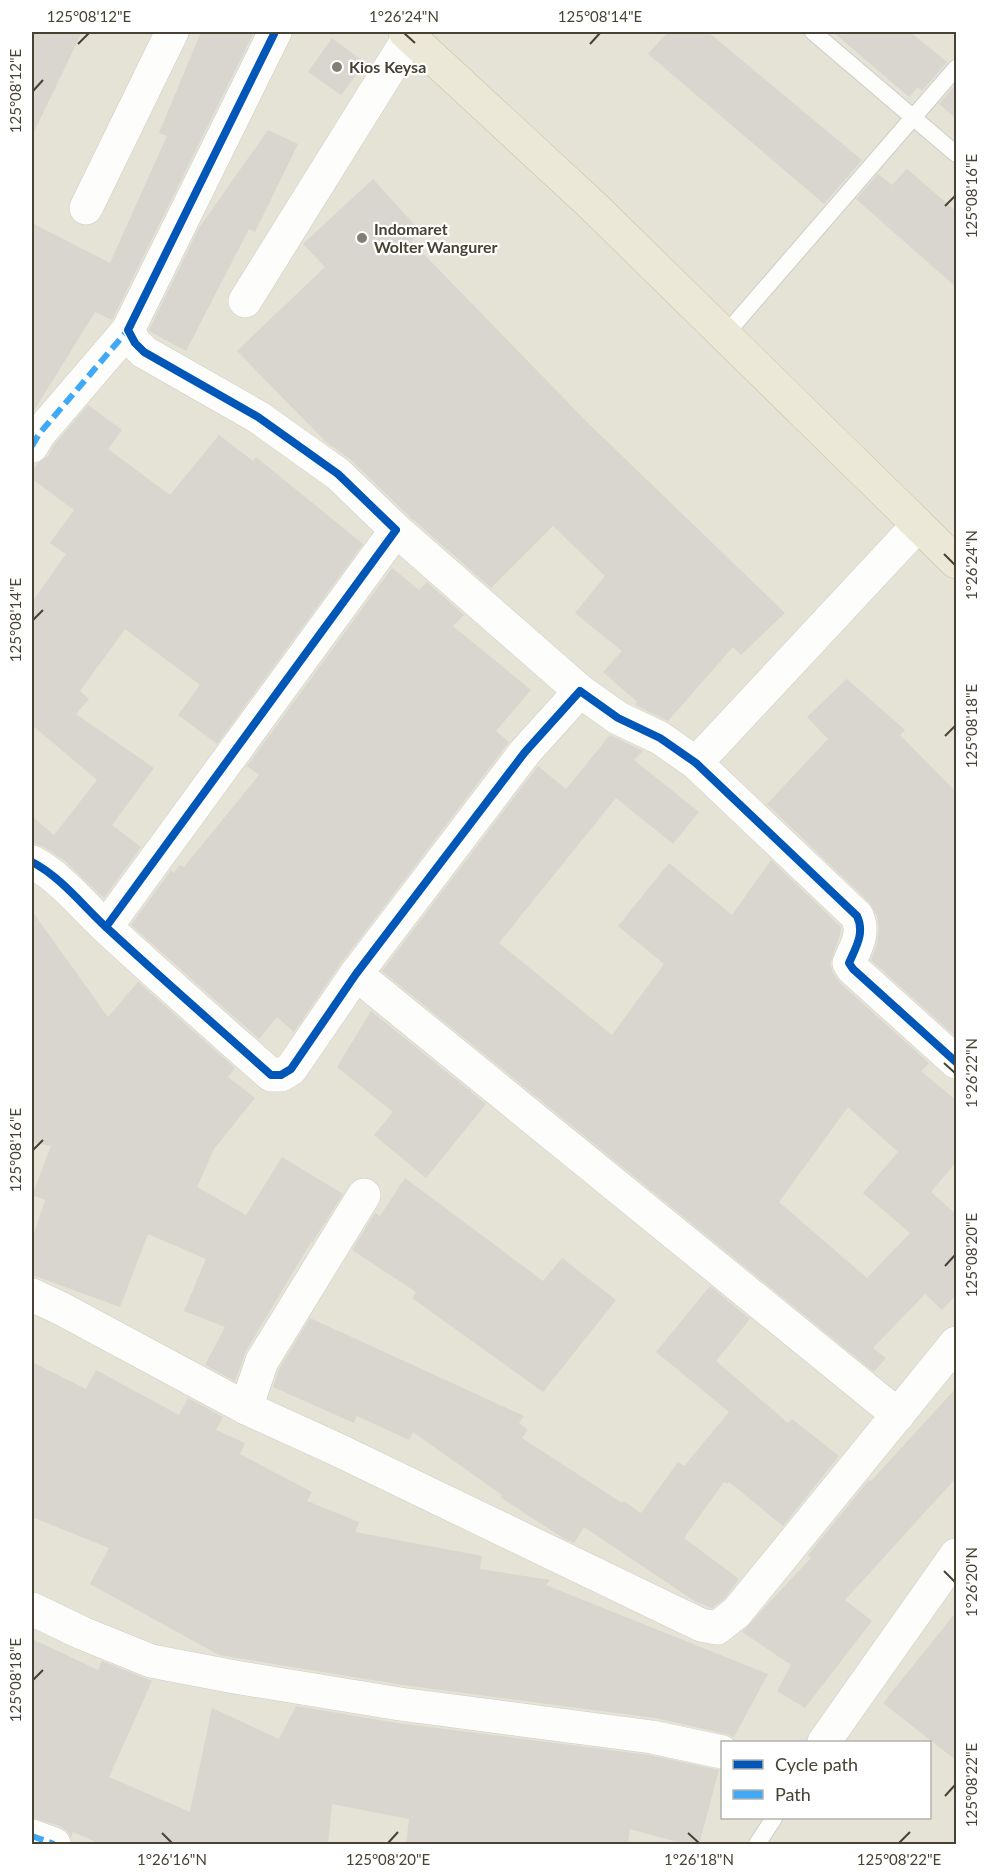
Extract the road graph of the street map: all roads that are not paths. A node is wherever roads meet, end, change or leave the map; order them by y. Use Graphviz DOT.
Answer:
graph roads {
  1 [pos="172,32"];
  2 [pos="275,32"];
  3 [pos="813,32"];
  4 [pos="408,34"];
  5 [pos="957,68"];
  6 [pos="914,118"];
  7 [pos="957,154"];
  8 [pos="86,208"];
  9 [pos="245,301"];
  10 [pos="128,330"];
  11 [pos="724,336"];
  12 [pos="32,446"];
  13 [pos="918,525"];
  14 [pos="396,530"];
  15 [pos="957,562"];
  16 [pos="580,691"];
  17 [pos="696,763"];
  18 [pos="32,862"];
  19 [pos="106,927"];
  20 [pos="356,974"];
  21 [pos="957,1062"];
  22 [pos="364,1195"];
  23 [pos="32,1295"];
  24 [pos="957,1343"];
  25 [pos="246,1408"];
  26 [pos="898,1415"];
  27 [pos="957,1555"];
  28 [pos="32,1609"];
  29 [pos="825,1741"];
  30 [pos="721,1752"];
  31 [pos="773,1819"];
  32 [pos="32,1836"];
  33 [pos="54,1845"];
  34 [pos="757,1845"];
  1 -- 8 [label="street"];
  2 -- 10 [label="street"];
  3 -- 6 [label="lane"];
  4 -- 9 [label="street"];
  4 -- 11 [label="highway"];
  5 -- 6 [label="lane"];
  6 -- 7 [label="lane"];
  6 -- 11 [label="lane"];
  10 -- 12 [label="street"];
  10 -- 14 [label="street"];
  11 -- 13 [label="highway"];
  13 -- 15 [label="highway"];
  13 -- 17 [label="street"];
  14 -- 16 [label="street"];
  14 -- 19 [label="street"];
  16 -- 17 [label="street"];
  16 -- 20 [label="street"];
  17 -- 21 [label="street"];
  18 -- 19 [label="street"];
  19 -- 20 [label="street"];
  20 -- 26 [label="street"];
  22 -- 25 [label="street"];
  23 -- 25 [label="street"];
  24 -- 26 [label="street"];
  25 -- 26 [label="street"];
  27 -- 29 [label="street"];
  28 -- 30 [label="street"];
  31 -- 34 [label="lane"];
  32 -- 33 [label="street"];
}
